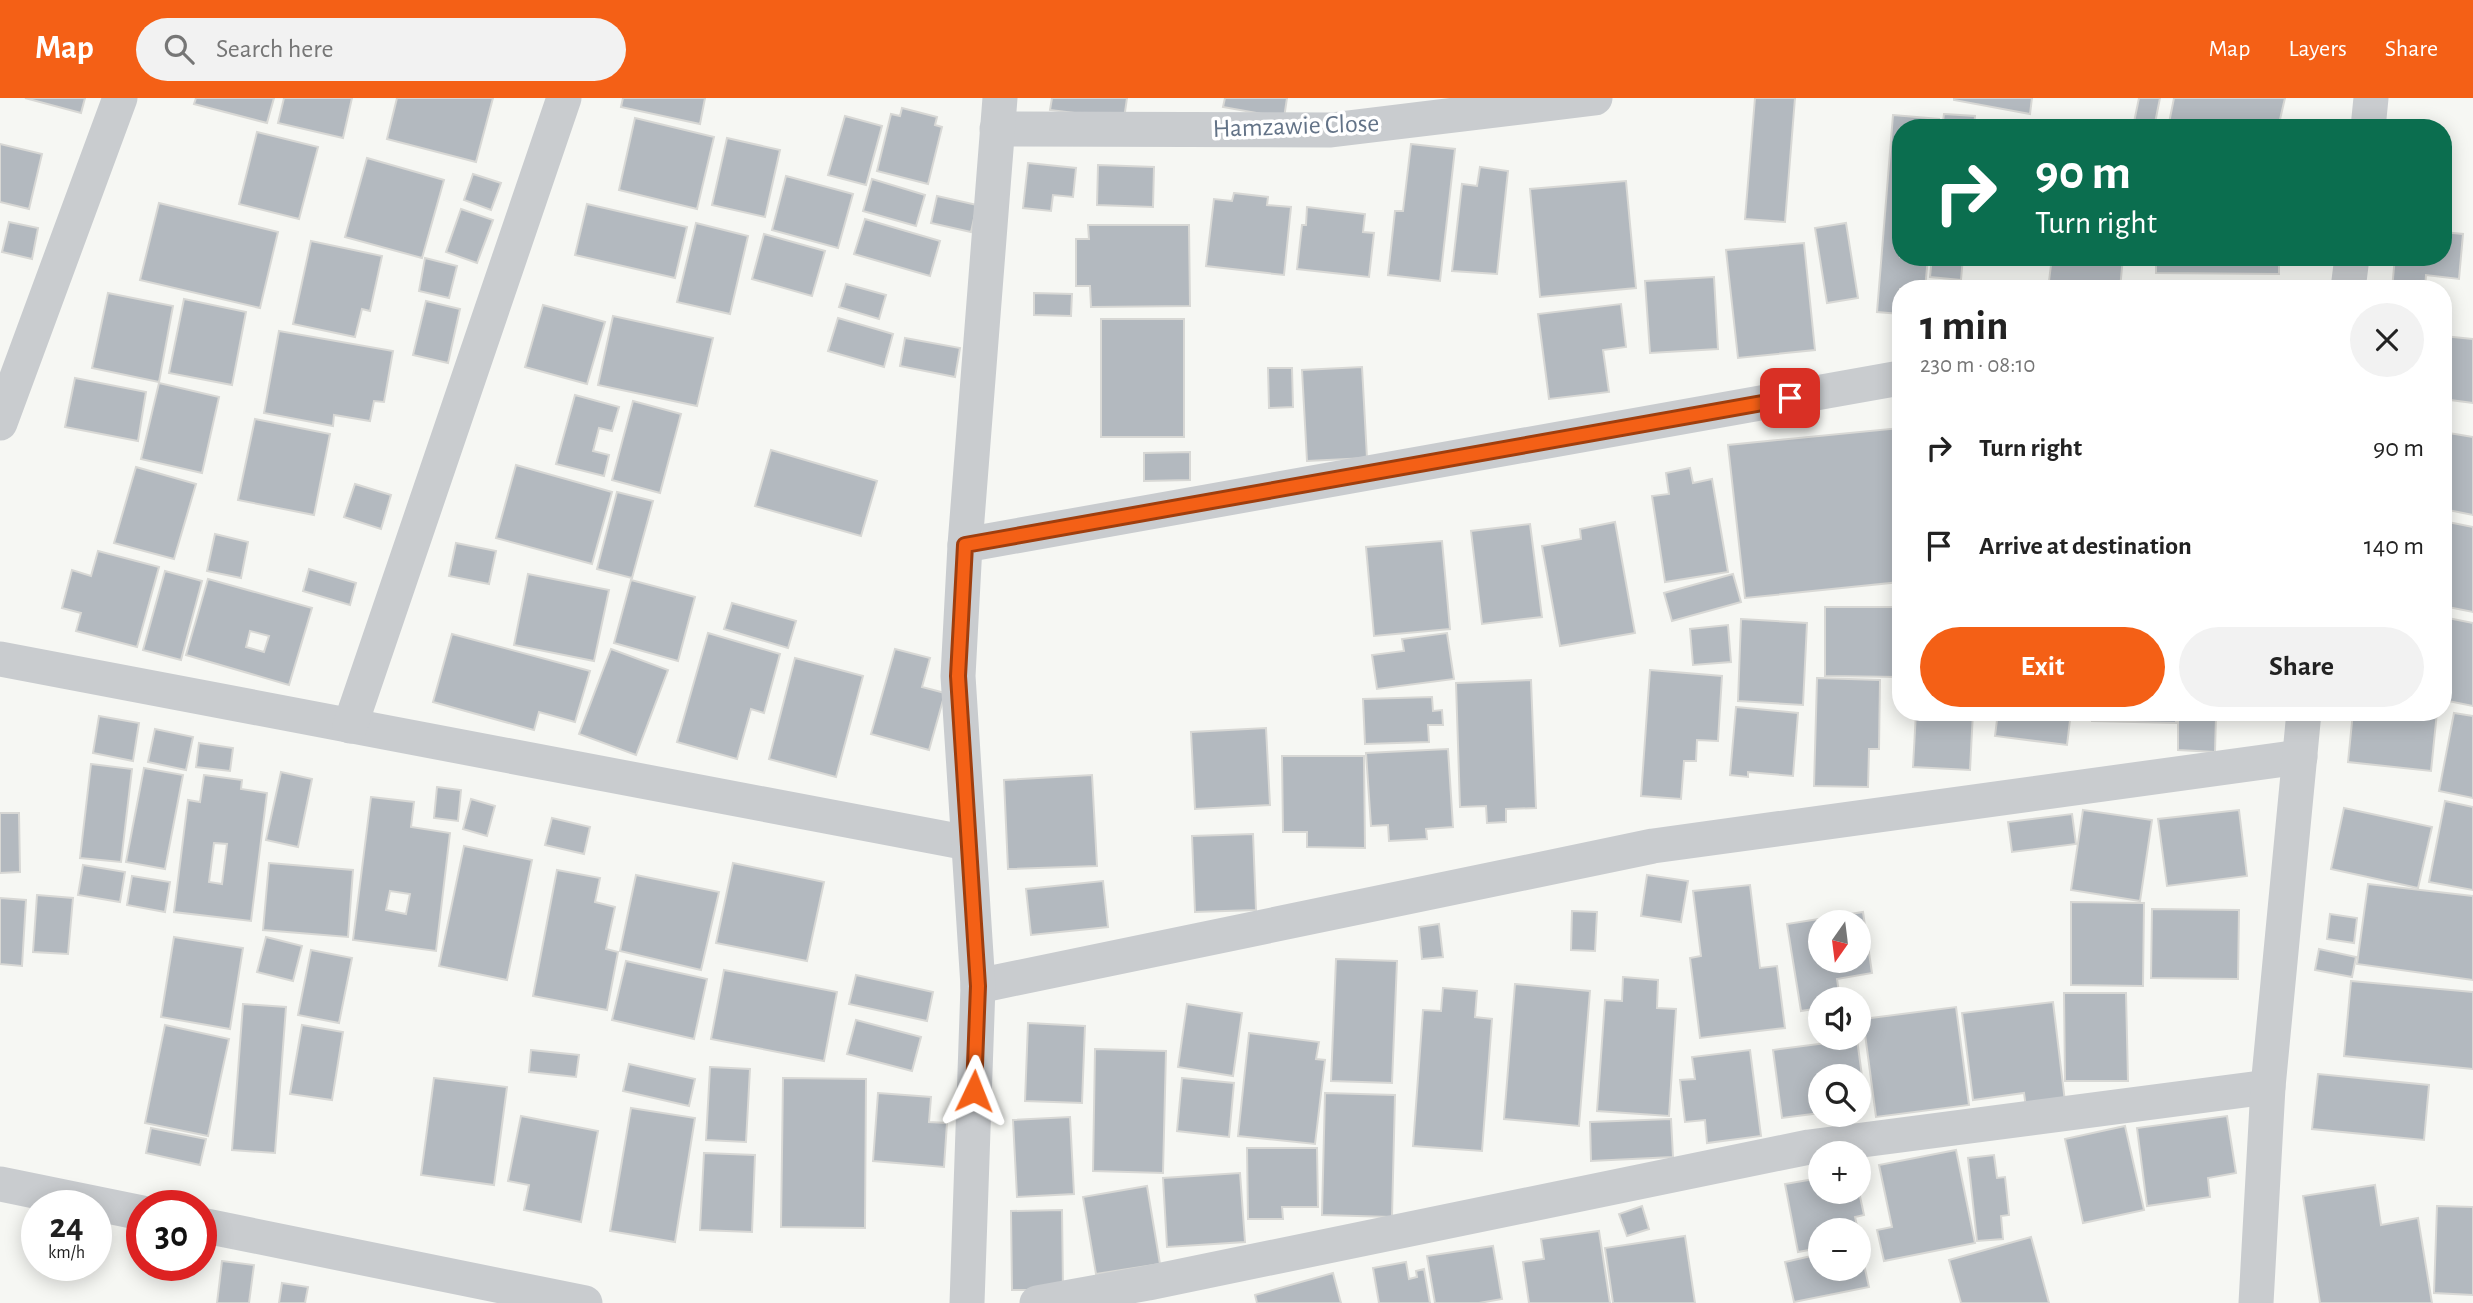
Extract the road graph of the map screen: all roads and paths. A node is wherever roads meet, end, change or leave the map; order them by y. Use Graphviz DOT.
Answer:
graph roads {
  1 [pos="120,98"];
  2 [pos="564,98"];
  3 [pos="1595,98"];
  4 [pos="2371,98"];
  5 [pos="998,113"];
  6 [pos="2369,119"];
  7 [pos="1892,379"];
  8 [pos="0,423"];
  9 [pos="965,545"];
  10 [pos="0,659"];
  11 [pos="2303,721"];
  12 [pos="350,726"];
  13 [pos="2300,757"];
  14 [pos="968,843"];
  15 [pos="978,986"];
  16 [pos="2268,1087"];
  17 [pos="0,1184"];
  18 [pos="126,1210"];
  19 [pos="217,1228"];
  20 [pos="585,1303"];
  21 [pos="967,1303"];
  22 [pos="1037,1303"];
  23 [pos="2256,1303"];
  1 -- 8 [label="street"];
  2 -- 12 [label="street"];
  3 -- 5 [label="street, Hamzawie Close"];
  4 -- 6 [label="street"];
  5 -- 9 [label="street"];
  7 -- 9 [label="street"];
  9 -- 14 [label="street"];
  10 -- 12 [label="street"];
  11 -- 13 [label="street"];
  12 -- 14 [label="street"];
  13 -- 15 [label="street"];
  13 -- 16 [label="street"];
  14 -- 15 [label="street"];
  15 -- 21 [label="street"];
  16 -- 22 [label="street"];
  16 -- 23 [label="street"];
  17 -- 18 [label="street"];
  19 -- 20 [label="street"];
}
